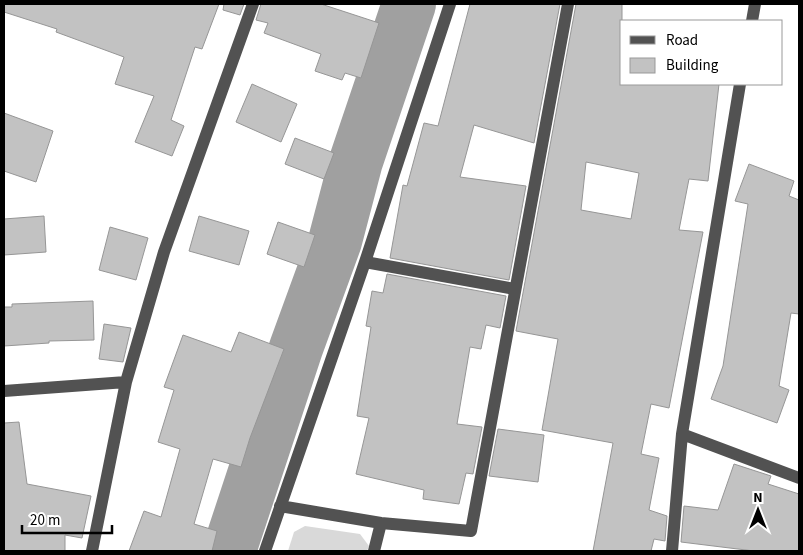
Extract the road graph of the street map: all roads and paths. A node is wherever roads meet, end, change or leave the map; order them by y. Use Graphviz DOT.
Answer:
graph roads {
  1 [pos="253,4"];
  2 [pos="450,4"];
  3 [pos="568,4"];
  4 [pos="755,4"];
  5 [pos="752,20"];
  6 [pos="740,85"];
  7 [pos="365,262"];
  8 [pos="515,289"];
  9 [pos="126,382"];
  10 [pos="4,391"];
  11 [pos="682,434"];
  12 [pos="799,478"];
  13 [pos="280,506"];
  14 [pos="381,523"];
  15 [pos="92,551"];
  16 [pos="265,551"];
  17 [pos="374,551"];
  18 [pos="672,551"];
  1 -- 9 [label="street"];
  2 -- 7 [label="street"];
  3 -- 8 [label="street"];
  4 -- 5 [label="street"];
  6 -- 11 [label="street"];
  7 -- 8 [label="street"];
  7 -- 13 [label="street"];
  8 -- 14 [label="street"];
  9 -- 10 [label="street"];
  9 -- 15 [label="street"];
  11 -- 12 [label="street"];
  11 -- 18 [label="street"];
  13 -- 14 [label="street"];
  13 -- 16 [label="street"];
  14 -- 17 [label="street"];
}
